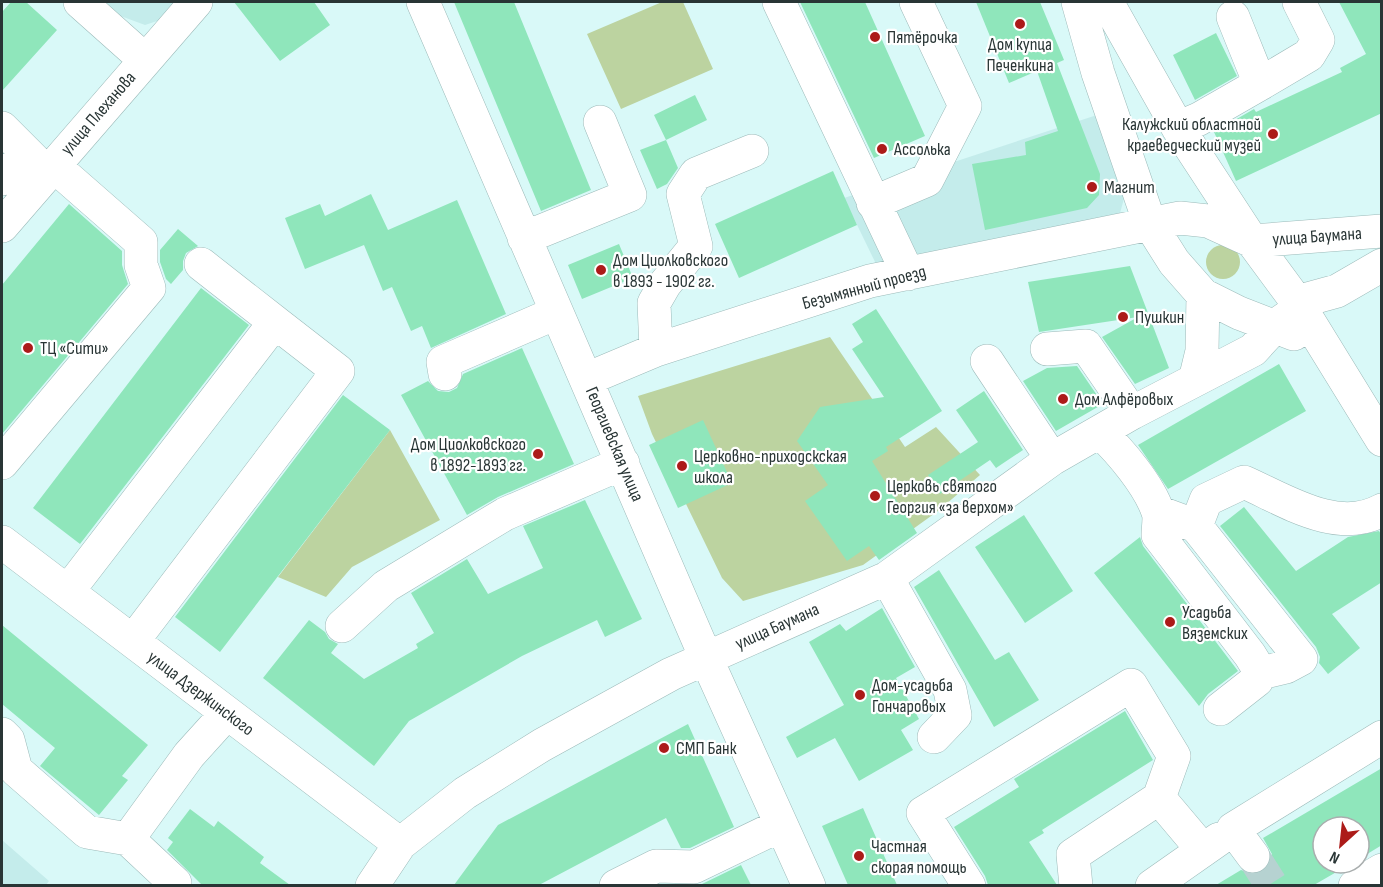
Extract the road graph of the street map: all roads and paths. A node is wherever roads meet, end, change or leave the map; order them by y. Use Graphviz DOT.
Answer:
graph roads {
  1 [pos="80,2"];
  2 [pos="196,2"];
  3 [pos="423,2"];
  4 [pos="779,2"];
  5 [pos="916,2"];
  6 [pos="1078,2"];
  7 [pos="1107,2"];
  8 [pos="1299,2"];
  9 [pos="1233,17"];
  10 [pos="144,59"];
  11 [pos="1260,84"];
  12 [pos="600,122"];
  13 [pos="2,128"];
  14 [pos="1178,128"];
  15 [pos="752,151"];
  16 [pos="50,169"];
  17 [pos="873,203"];
  18 [pos="1208,222"];
  19 [pos="1150,224"];
  20 [pos="2,226"];
  21 [pos="1382,231"];
  22 [pos="524,238"];
  23 [pos="1251,241"];
  24 [pos="1174,262"];
  25 [pos="201,264"];
  26 [pos="1382,265"];
  27 [pos="908,274"];
  28 [pos="1203,295"];
  29 [pos="1297,302"];
  30 [pos="556,313"];
  31 [pos="275,322"];
  32 [pos="1275,326"];
  33 [pos="1323,346"];
  34 [pos="1047,349"];
  35 [pos="656,350"];
  36 [pos="987,362"];
  37 [pos="445,374"];
  38 [pos="587,379"];
  39 [pos="1195,380"];
  40 [pos="1132,413"];
  41 [pos="1100,432"];
  42 [pos="1382,440"];
  43 [pos="1052,459"];
  44 [pos="2,463"];
  45 [pos="623,463"];
  46 [pos="1382,510"];
  47 [pos="1158,512"];
  48 [pos="1196,526"];
  49 [pos="2,542"];
  50 [pos="887,578"];
  51 [pos="68,591"];
  52 [pos="342,626"];
  53 [pos="133,641"];
  54 [pos="706,658"];
  55 [pos="1261,673"];
  56 [pos="1220,709"];
  57 [pos="227,713"];
  58 [pos="2,734"];
  59 [pos="934,737"];
  60 [pos="1382,737"];
  61 [pos="1159,798"];
  62 [pos="781,825"];
  63 [pos="1233,829"];
  64 [pos="128,839"];
  65 [pos="400,844"];
  66 [pos="1202,849"];
  67 [pos="1253,856"];
  68 [pos="1382,870"];
  69 [pos="657,876"];
  70 [pos="172,885"];
  71 [pos="372,885"];
  72 [pos="616,885"];
  73 [pos="809,885"];
  74 [pos="969,885"];
  75 [pos="1076,885"];
  76 [pos="1152,885"];
  77 [pos="1355,885"];
  1 -- 10 [label="street"];
  2 -- 10 [label="street, улица Плеханова"];
  3 -- 22 [label="street, Георгиевская улица"];
  4 -- 17 [label="street"];
  5 -- 17 [label="street"];
  6 -- 19 [label="street"];
  7 -- 14 [label="street"];
  8 -- 11 [label="street"];
  9 -- 11 [label="street"];
  10 -- 16 [label="street, улица Плеханова"];
  11 -- 14 [label="street"];
  12 -- 22 [label="street"];
  13 -- 16 [label="street"];
  14 -- 23 [label="street"];
  15 -- 35 [label="street"];
  16 -- 20 [label="street, улица Плеханова"];
  16 -- 44 [label="street"];
  17 -- 27 [label="street"];
  18 -- 19 [label="street, Безымянный проезд"];
  18 -- 23 [label="street, Безымянный проезд"];
  18 -- 24 [label="street"];
  19 -- 24 [label="street"];
  19 -- 27 [label="street, Безымянный проезд"];
  21 -- 23 [label="street, улица Баумана"];
  22 -- 30 [label="street, Георгиевская улица"];
  23 -- 29 [label="street"];
  24 -- 28 [label="street"];
  25 -- 31 [label="street"];
  26 -- 29 [label="street"];
  27 -- 35 [label="street, Безымянный проезд"];
  28 -- 32 [label="street"];
  28 -- 39 [label="street"];
  29 -- 32 [label="street, улица Баумана"];
  29 -- 33 [label="street"];
  30 -- 37 [label="street"];
  30 -- 38 [label="street, Георгиевская улица"];
  31 -- 51 [label="street"];
  31 -- 53 [label="street"];
  32 -- 33 [label="street"];
  32 -- 39 [label="street, улица Баумана"];
  33 -- 42 [label="street"];
  34 -- 40 [label="street"];
  35 -- 38 [label="street, Безымянный проезд"];
  36 -- 43 [label="street"];
  38 -- 45 [label="street, Георгиевская улица"];
  39 -- 40 [label="street, улица Баумана"];
  40 -- 41 [label="street, улица Баумана"];
  41 -- 43 [label="street, улица Баумана"];
  41 -- 47 [label="street"];
  43 -- 50 [label="street, улица Баумана"];
  45 -- 52 [label="street"];
  45 -- 54 [label="street, Георгиевская улица"];
  46 -- 48 [label="street"];
  47 -- 48 [label="street"];
  47 -- 55 [label="street"];
  48 -- 55 [label="street"];
  49 -- 51 [label="street, улица Дзержинского"];
  50 -- 54 [label="street, улица Баумана"];
  50 -- 59 [label="street"];
  51 -- 53 [label="street, улица Дзержинского"];
  53 -- 57 [label="street, улица Дзержинского"];
  54 -- 62 [label="street, Георгиевская улица"];
  54 -- 65 [label="street, улица Баумана"];
  55 -- 56 [label="street"];
  57 -- 64 [label="street"];
  57 -- 65 [label="street, улица Дзержинского"];
  58 -- 64 [label="street"];
  60 -- 63 [label="street"];
  61 -- 66 [label="street"];
  61 -- 74 [label="street"];
  61 -- 75 [label="street"];
  62 -- 69 [label="street"];
  62 -- 73 [label="street, Георгиевская улица"];
  63 -- 66 [label="street"];
  63 -- 67 [label="street"];
  64 -- 70 [label="street"];
  65 -- 71 [label="street, улица Баумана"];
  66 -- 76 [label="street"];
  68 -- 77 [label="street"];
  69 -- 72 [label="street"];
}
